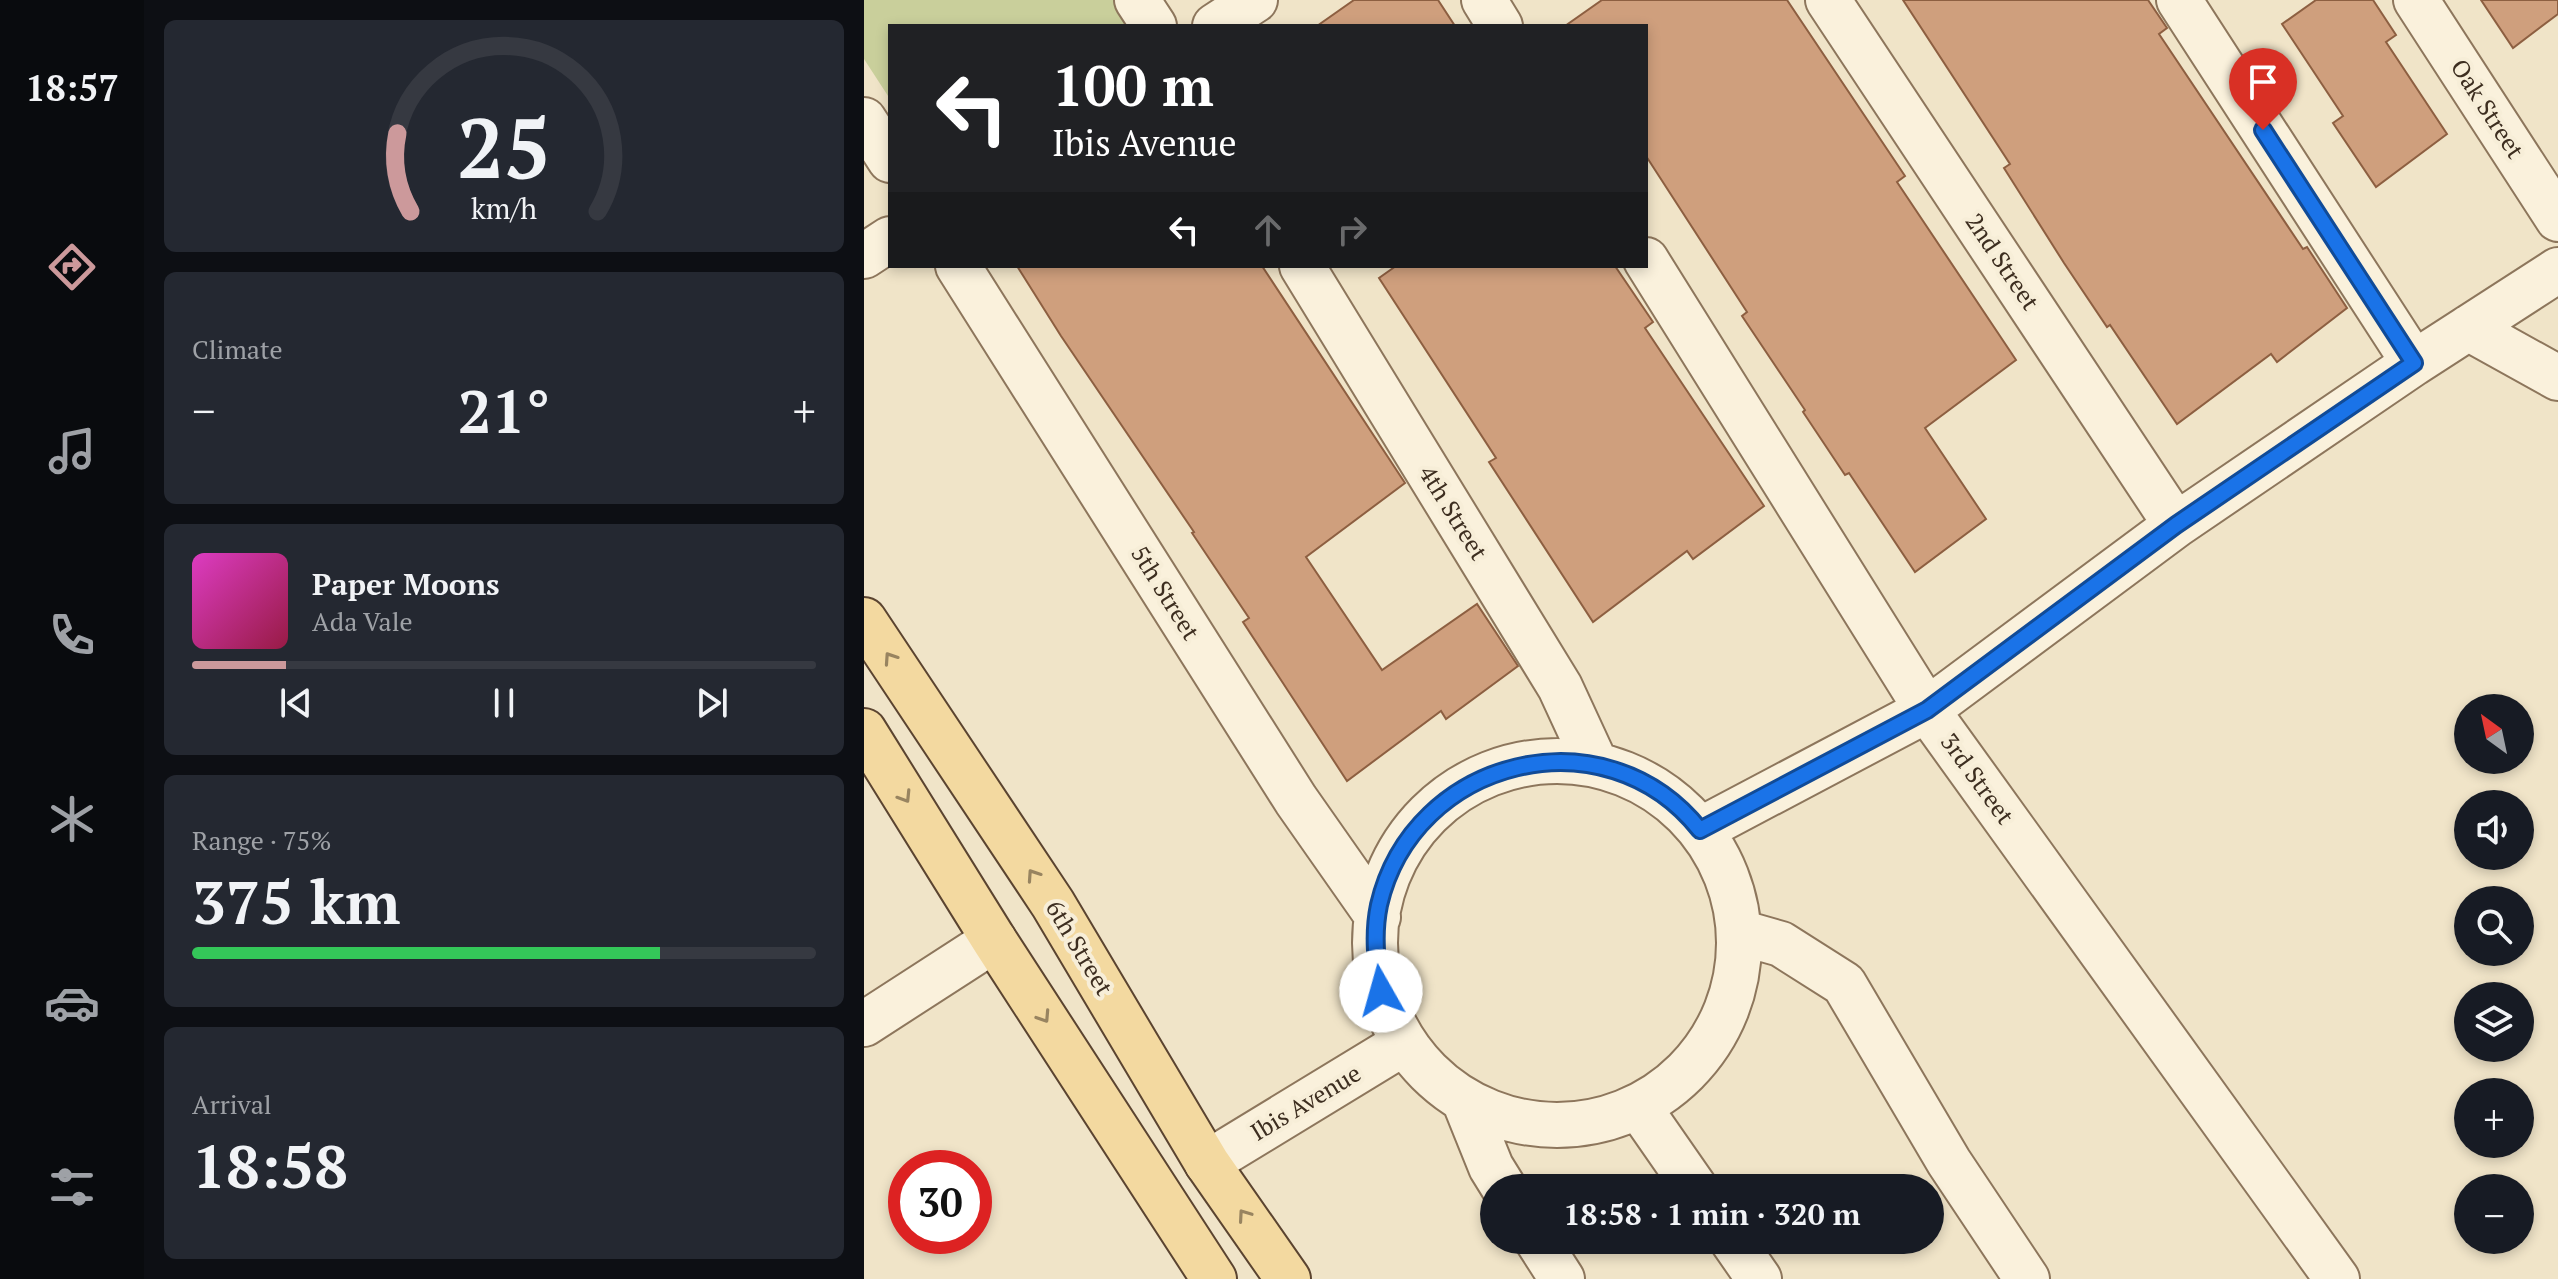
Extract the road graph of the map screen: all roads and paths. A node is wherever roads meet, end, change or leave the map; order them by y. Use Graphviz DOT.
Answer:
graph roads {
  1 [pos="1137,0"];
  2 [pos="1255,0"];
  3 [pos="1484,0"];
  4 [pos="1828,0"];
  5 [pos="2179,0"];
  6 [pos="2416,0"];
  7 [pos="1153,24"];
  8 [pos="1218,24"];
  9 [pos="1499,24"];
  10 [pos="864,120"];
  11 [pos="888,157"];
  12 [pos="2558,219"];
  13 [pos="888,240"];
  14 [pos="864,256"];
  15 [pos="1648,263"];
  16 [pos="959,268"];
  17 [pos="1303,268"];
  18 [pos="2558,270"];
  19 [pos="2468,328"];
  20 [pos="2414,363"];
  21 [pos="2558,378"];
  22 [pos="2176,525"];
  23 [pos="864,620"];
  24 [pos="1927,710"];
  25 [pos="864,731"];
  26 [pos="1596,765"];
  27 [pos="1700,830"];
  28 [pos="1378,917"];
  29 [pos="1739,932"];
  30 [pos="994,940"];
  31 [pos="864,1024"];
  32 [pos="1404,1043"];
  33 [pos="1638,1106"];
  34 [pos="1483,1109"];
  35 [pos="1207,1163"];
  36 [pos="1495,1174"];
  37 [pos="1685,1174"];
  38 [pos="1546,1254"];
  39 [pos="1742,1254"];
  40 [pos="1214,1279"];
  41 [pos="1288,1279"];
  42 [pos="1562,1279"];
  43 [pos="1759,1279"];
  44 [pos="2027,1279"];
  45 [pos="2337,1279"];
  1 -- 7 [label="street"];
  2 -- 8 [label="street"];
  3 -- 9 [label="street"];
  4 -- 22 [label="street, 2nd Street"];
  5 -- 20 [label="street"];
  6 -- 12 [label="street, Oak Street"];
  10 -- 11 [label="street"];
  13 -- 14 [label="street"];
  15 -- 24 [label="street, 3rd Street"];
  16 -- 28 [label="street, 5th Street"];
  17 -- 26 [label="street, 4th Street"];
  18 -- 19 [label="street"];
  19 -- 20 [label="street"];
  19 -- 21 [label="street"];
  20 -- 22 [label="street"];
  22 -- 24 [label="street"];
  35 -- 23 [label="main road, 6th Street, one-way"];
  24 -- 27 [label="street"];
  24 -- 45 [label="street, 3rd Street"];
  25 -- 30 [label="main road, one-way"];
  26 -- 27 [label="street"];
  26 -- 28 [label="street"];
  27 -- 29 [label="street"];
  28 -- 32 [label="street"];
  29 -- 33 [label="street"];
  29 -- 44 [label="street"];
  30 -- 31 [label="street"];
  30 -- 40 [label="main road, one-way"];
  32 -- 34 [label="street"];
  32 -- 35 [label="street, Ibis Avenue"];
  33 -- 34 [label="street"];
  33 -- 37 [label="street"];
  34 -- 36 [label="street"];
  41 -- 35 [label="main road, 6th Street, one-way"];
  38 -- 42 [label="street"];
  39 -- 43 [label="street"];
}
